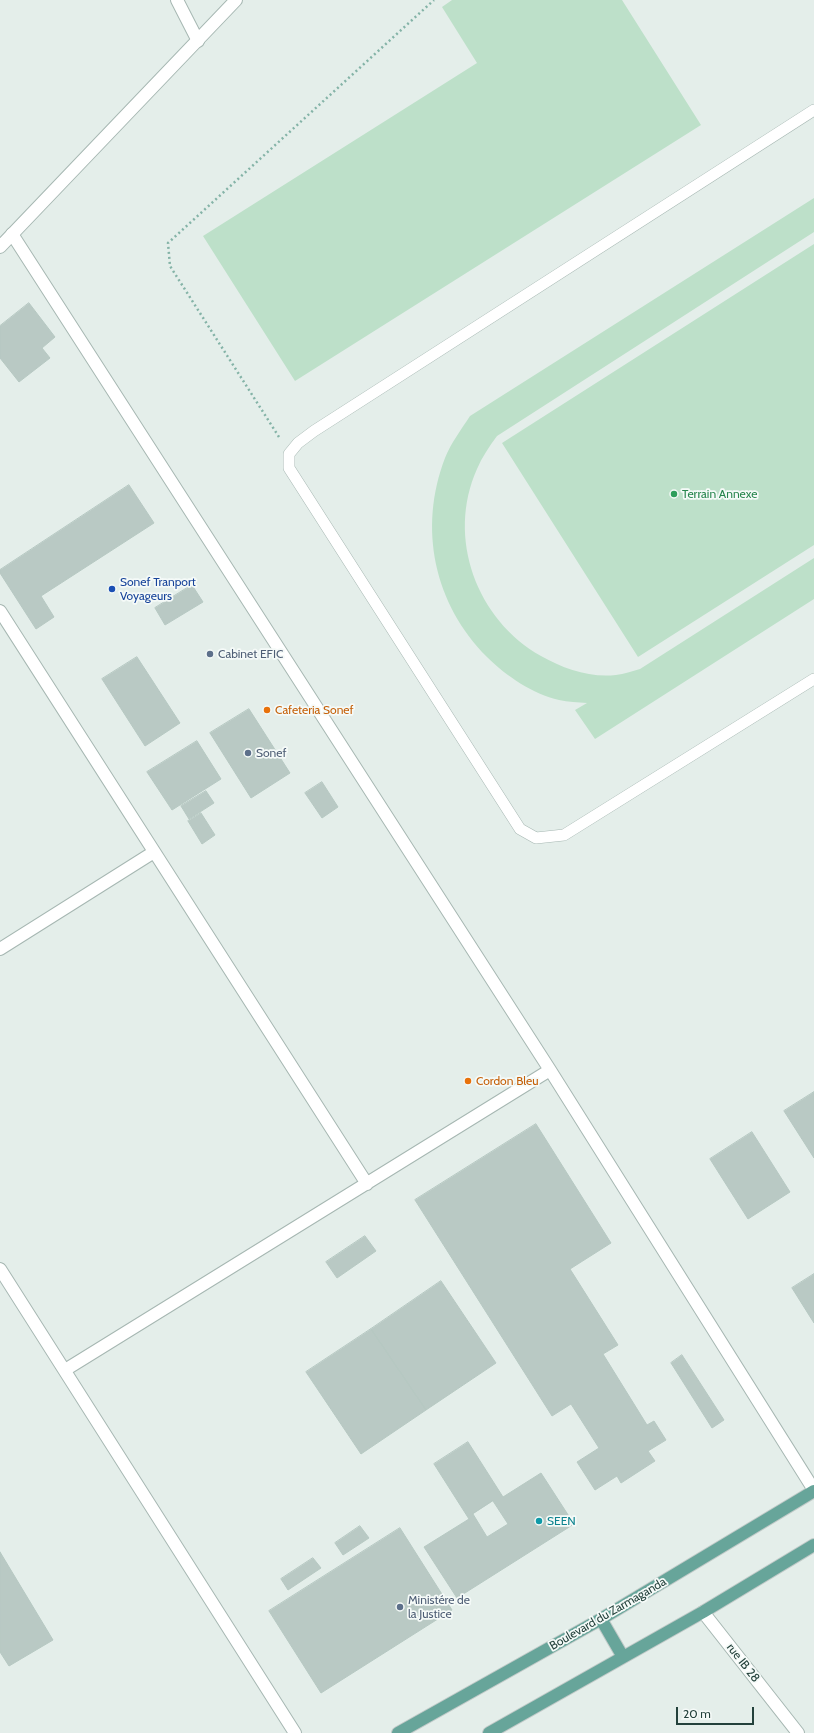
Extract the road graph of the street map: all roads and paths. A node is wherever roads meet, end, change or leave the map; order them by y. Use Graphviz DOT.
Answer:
graph roads {
  1 [pos="177,0"];
  2 [pos="236,0"];
  3 [pos="434,0"];
  4 [pos="198,40"];
  5 [pos="814,110"];
  6 [pos="12,234"];
  7 [pos="0,247"];
  8 [pos="289,454"];
  9 [pos="0,611"];
  10 [pos="814,679"];
  11 [pos="154,852"];
  12 [pos="0,949"];
  13 [pos="550,1070"];
  14 [pos="367,1184"];
  15 [pos="0,1269"];
  16 [pos="65,1370"];
  17 [pos="814,1491"];
  18 [pos="814,1545"];
  19 [pos="703,1612"];
  20 [pos="601,1618"];
  21 [pos="623,1657"];
  22 [pos="295,1733"];
  23 [pos="398,1733"];
  24 [pos="489,1733"];
  25 [pos="798,1733"];
  1 -- 4 [label="street"];
  2 -- 4 [label="street"];
  3 -- 8 [label="path"];
  4 -- 6 [label="street"];
  5 -- 8 [label="lane"];
  6 -- 7 [label="street"];
  6 -- 13 [label="street"];
  8 -- 10 [label="lane"];
  9 -- 11 [label="street"];
  11 -- 12 [label="street"];
  11 -- 14 [label="street"];
  13 -- 14 [label="street"];
  13 -- 17 [label="street"];
  14 -- 16 [label="street"];
  15 -- 16 [label="street"];
  16 -- 22 [label="street"];
  17 -- 20 [label="main road, Boulevard du Zarmaganda"];
  18 -- 19 [label="main road"];
  19 -- 21 [label="main road"];
  19 -- 25 [label="street, rue IB 28"];
  20 -- 21 [label="main road"];
  20 -- 23 [label="main road, Boulevard du Zarmaganda"];
  21 -- 24 [label="main road"];
}
